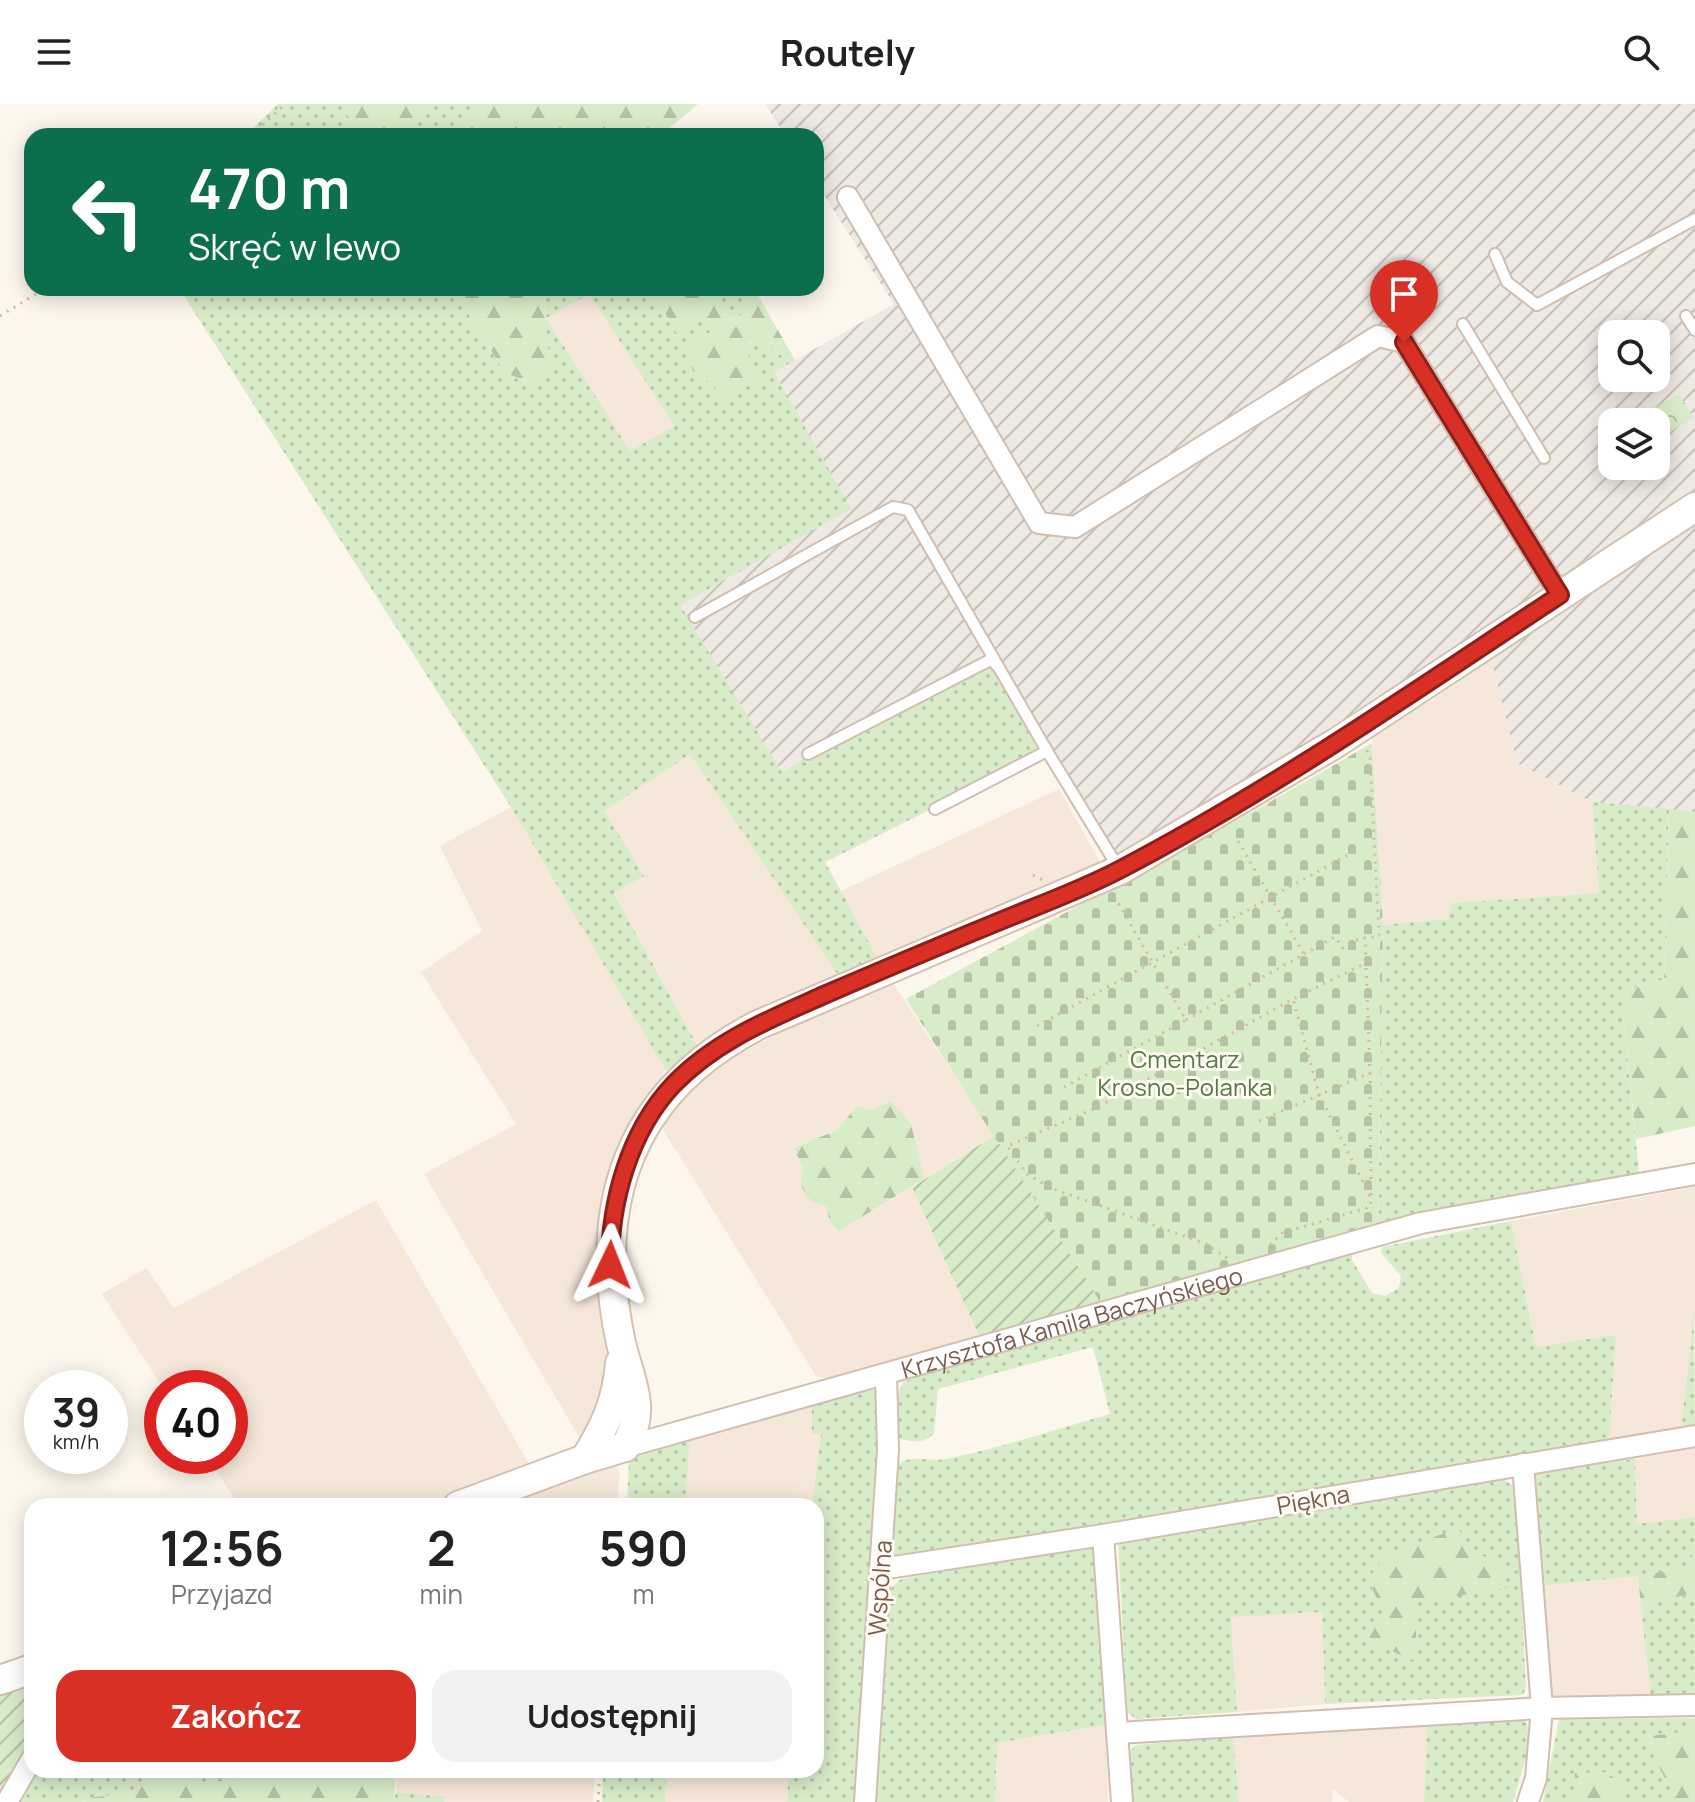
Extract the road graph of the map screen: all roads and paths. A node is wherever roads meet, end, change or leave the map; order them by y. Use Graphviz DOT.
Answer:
graph roads {
  1 [pos="285,104"];
  2 [pos="260,128"];
  3 [pos="848,197"];
  4 [pos="1695,219"];
  5 [pos="1495,254"];
  6 [pos="33,296"];
  7 [pos="0,316"];
  8 [pos="1686,316"];
  9 [pos="1463,324"];
  10 [pos="1695,330"];
  11 [pos="1544,458"];
  12 [pos="1695,507"];
  13 [pos="1560,595"];
  14 [pos="695,617"];
  15 [pos="1361,750"];
  16 [pos="1047,751"];
  17 [pos="808,754"];
  18 [pos="935,809"];
  19 [pos="1235,836"];
  20 [pos="1355,851"];
  21 [pos="1033,875"];
  22 [pos="1040,879"];
  23 [pos="1117,883"];
  24 [pos="1271,896"];
  25 [pos="1365,938"];
  26 [pos="1304,954"];
  27 [pos="1152,961"];
  28 [pos="1366,963"];
  29 [pos="1293,999"];
  30 [pos="1186,1020"];
  31 [pos="1037,1026"];
  32 [pos="1370,1073"];
  33 [pos="1064,1087"];
  34 [pos="1319,1094"];
  35 [pos="1259,1121"];
  36 [pos="1695,1174"];
  37 [pos="1371,1198"];
  38 [pos="1266,1249"];
  39 [pos="1232,1261"];
  40 [pos="886,1374"];
  41 [pos="625,1414"];
  42 [pos="668,1435"];
  43 [pos="1695,1436"];
  44 [pos="625,1447"];
  45 [pos="585,1459"];
  46 [pos="1523,1464"];
  47 [pos="480,1498"];
  48 [pos="1103,1535"];
  49 [pos="881,1569"];
  50 [pos="24,1672"];
  51 [pos="0,1680"];
  52 [pos="1695,1705"];
  53 [pos="1542,1708"];
  54 [pos="1117,1733"];
  55 [pos="24,1773"];
  56 [pos="600,1778"];
  57 [pos="7,1802"];
  58 [pos="598,1802"];
  59 [pos="865,1802"];
  60 [pos="1122,1802"];
  61 [pos="1528,1802"];
  1 -- 2 [label="path"];
  3 -- 13 [label="street"];
  4 -- 5 [label="lane"];
  6 -- 7 [label="path"];
  8 -- 10 [label="lane"];
  9 -- 11 [label="lane"];
  12 -- 13 [label="street"];
  13 -- 23 [label="street"];
  14 -- 16 [label="lane"];
  15 -- 25 [label="path"];
  16 -- 17 [label="lane"];
  16 -- 18 [label="lane"];
  16 -- 23 [label="lane"];
  19 -- 24 [label="path"];
  20 -- 24 [label="path"];
  21 -- 22 [label="path"];
  23 -- 27 [label="path"];
  23 -- 41 [label="street"];
  24 -- 26 [label="path"];
  24 -- 27 [label="path"];
  25 -- 26 [label="path"];
  25 -- 28 [label="path"];
  26 -- 30 [label="path"];
  27 -- 30 [label="path"];
  27 -- 31 [label="path"];
  28 -- 29 [label="path"];
  28 -- 32 [label="path"];
  29 -- 34 [label="path"];
  29 -- 39 [label="path"];
  30 -- 33 [label="path"];
  32 -- 34 [label="path"];
  32 -- 37 [label="path"];
  34 -- 35 [label="path"];
  34 -- 37 [label="path"];
  36 -- 40 [label="street, Krzysztofa Kamila Baczyńskiego"];
  37 -- 38 [label="path"];
  40 -- 42 [label="street, Krzysztofa Kamila Baczyńskiego"];
  40 -- 49 [label="street, Wspólna"];
  41 -- 42 [label="street"];
  41 -- 44 [label="street"];
  41 -- 45 [label="street"];
  42 -- 44 [label="street, Krzysztofa Kamila Baczyńskiego"];
  43 -- 46 [label="street, Piękna"];
  44 -- 45 [label="street, Krzysztofa Kamila Baczyńskiego"];
  45 -- 47 [label="street, Krzysztofa Kamila Baczyńskiego"];
  46 -- 48 [label="street, Piękna"];
  46 -- 53 [label="street"];
  48 -- 49 [label="street, Piękna"];
  48 -- 54 [label="street"];
  49 -- 59 [label="street, Wspólna"];
  50 -- 51 [label="street"];
  52 -- 53 [label="street"];
  53 -- 54 [label="street"];
  53 -- 61 [label="street"];
  54 -- 60 [label="street"];
  55 -- 57 [label="street"];
  56 -- 58 [label="path"];
}
